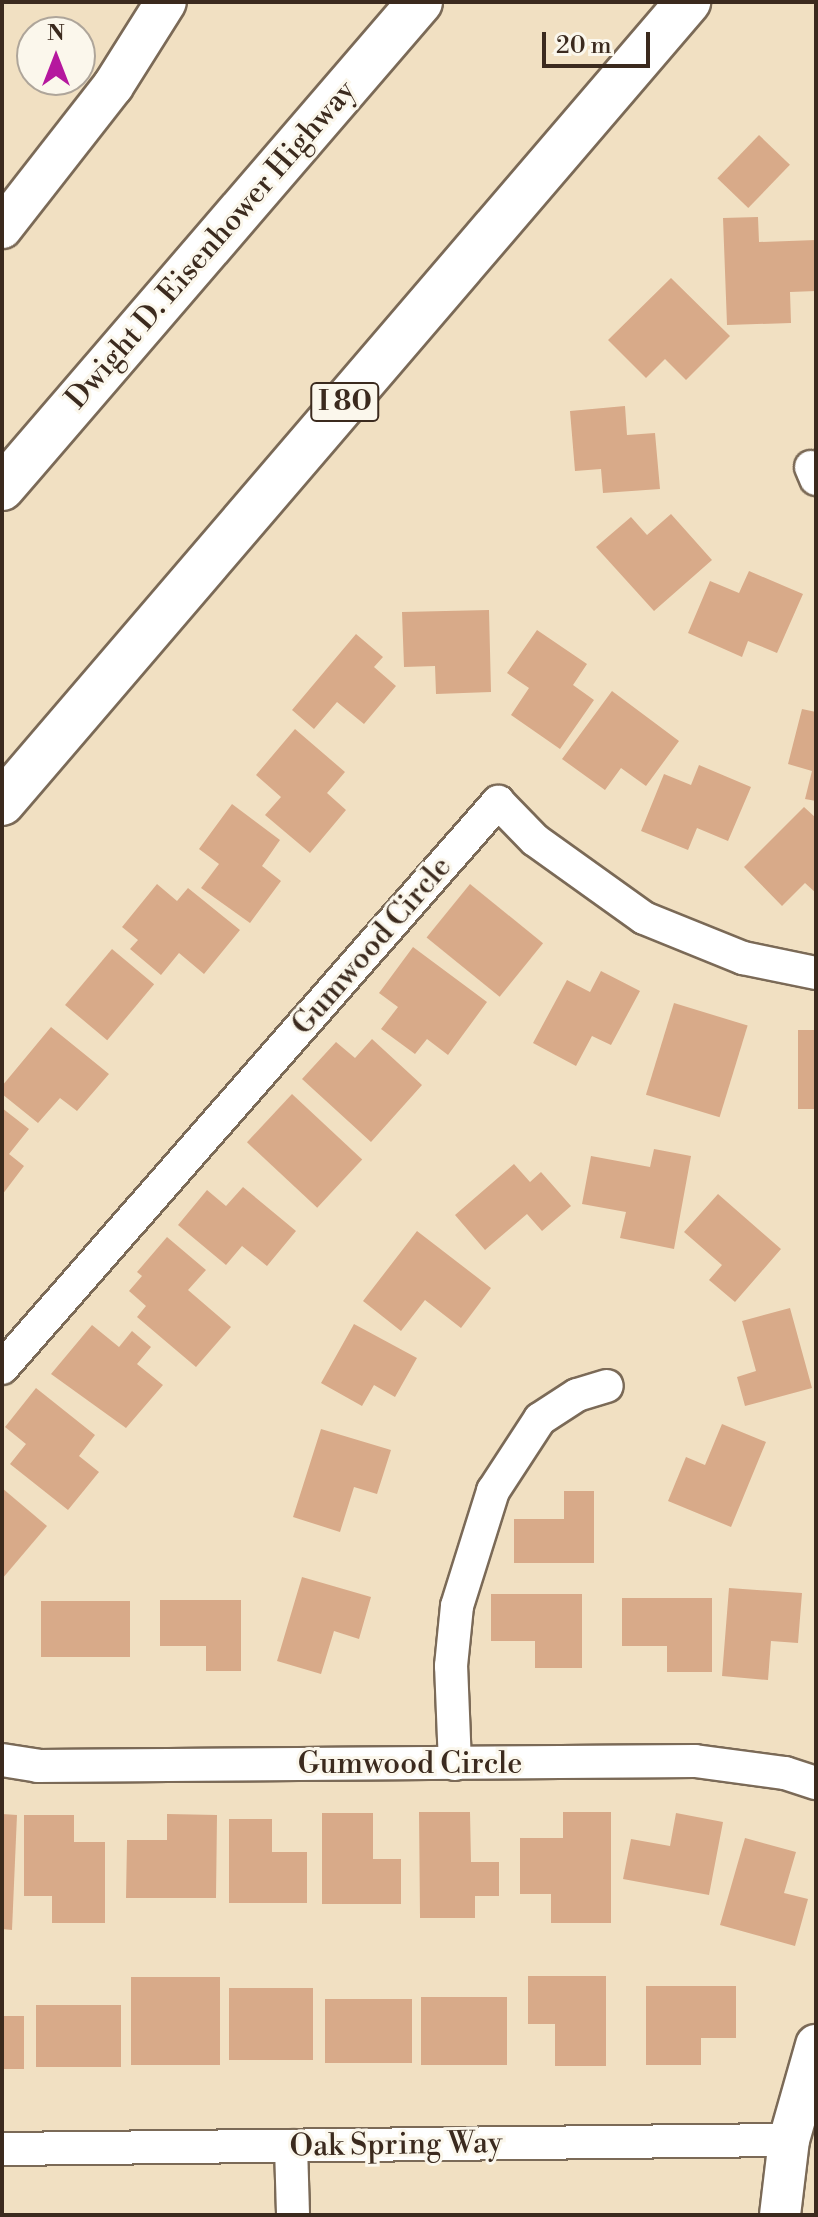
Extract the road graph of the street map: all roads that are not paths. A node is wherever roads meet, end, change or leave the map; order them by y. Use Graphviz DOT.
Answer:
graph roads {
  1 [pos="166,2"];
  2 [pos="420,2"];
  3 [pos="688,2"];
  4 [pos="2,228"];
  5 [pos="2,488"];
  6 [pos="2,803"];
  7 [pos="816,973"];
  8 [pos="2,1368"];
  9 [pos="607,1386"];
  10 [pos="2,1760"];
  11 [pos="455,1764"];
  12 [pos="816,1783"];
  13 [pos="816,2045"];
  14 [pos="789,2140"];
  15 [pos="291,2146"];
  16 [pos="2,2149"];
  17 [pos="293,2215"];
  18 [pos="780,2215"];
  1 -- 4 [label="street"];
  2 -- 5 [label="highway, Dwight D. Eisenhower Highway"];
  3 -- 6 [label="highway, I 80"];
  7 -- 8 [label="street, Gumwood Circle"];
  9 -- 11 [label="street"];
  10 -- 11 [label="street, Gumwood Circle"];
  11 -- 12 [label="street, Gumwood Circle"];
  13 -- 14 [label="street"];
  14 -- 15 [label="street, Oak Spring Way"];
  14 -- 18 [label="street"];
  15 -- 16 [label="street, Oak Spring Way"];
  15 -- 17 [label="street"];
}
